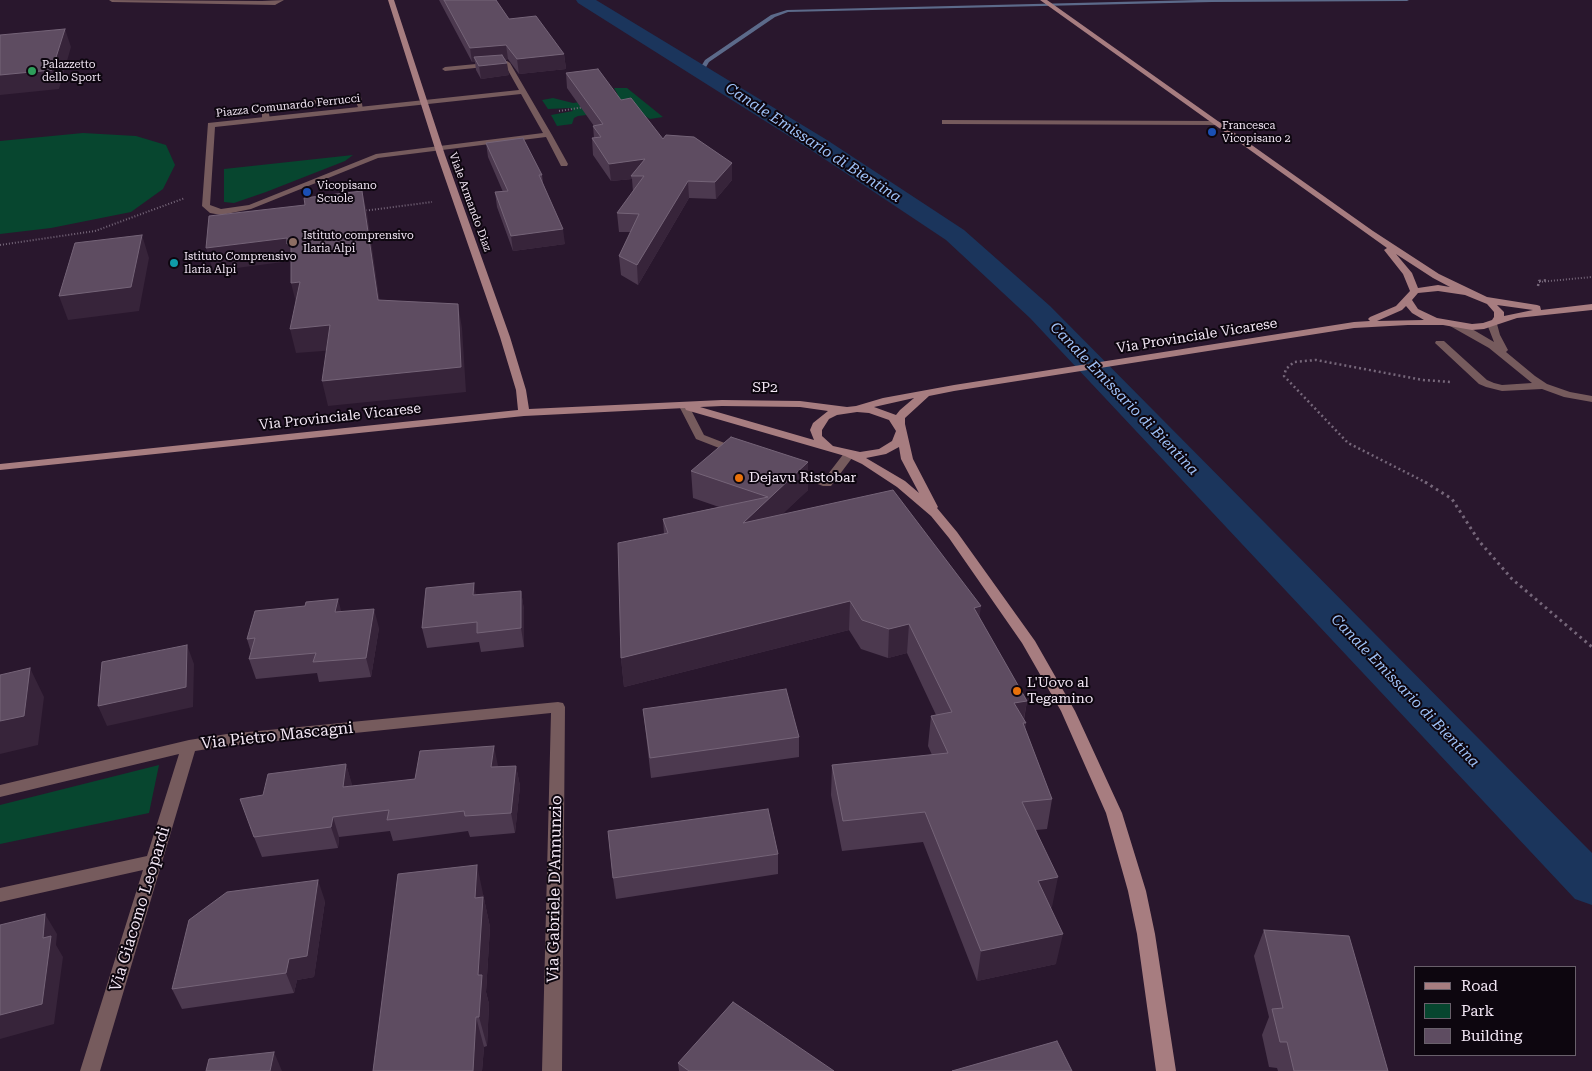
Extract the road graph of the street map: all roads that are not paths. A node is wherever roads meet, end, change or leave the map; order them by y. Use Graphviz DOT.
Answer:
graph roads {
  1 [pos="112,0"];
  2 [pos="281,0"];
  3 [pos="391,0"];
  4 [pos="1044,1"];
  5 [pos="445,69"];
  6 [pos="524,92"];
  7 [pos="424,102"];
  8 [pos="361,109"];
  9 [pos="266,119"];
  10 [pos="944,122"];
  11 [pos="1217,123"];
  12 [pos="548,135"];
  13 [pos="438,148"];
  14 [pos="564,164"];
  15 [pos="1370,233"];
  16 [pos="1415,291"];
  17 [pos="1467,292"];
  18 [pos="1485,299"];
  19 [pos="1407,300"];
  20 [pos="1592,308"];
  21 [pos="1577,309"];
  22 [pos="1441,323"];
  23 [pos="1494,323"];
  24 [pos="1354,325"];
  25 [pos="1455,326"];
  26 [pos="1440,343"];
  27 [pos="1511,360"];
  28 [pos="1543,386"];
  29 [pos="928,393"];
  30 [pos="1592,399"];
  31 [pos="684,406"];
  32 [pos="851,409"];
  33 [pos="524,413"];
  34 [pos="901,428"];
  35 [pos="832,449"];
  36 [pos="849,454"];
  37 [pos="750,456"];
  38 [pos="778,466"];
  39 [pos="0,468"];
  40 [pos="935,513"];
  41 [pos="558,707"];
  42 [pos="189,746"];
  43 [pos="0,791"];
  44 [pos="155,861"];
  45 [pos="0,895"];
  46 [pos="90,1071"];
  47 [pos="552,1071"];
  48 [pos="1166,1071"];
  1 -- 2 [label="street"];
  3 -- 7 [label="main road, Viale Armando Diaz"];
  4 -- 11 [label="main road"];
  5 -- 6 [label="street"];
  6 -- 7 [label="street, Piazza Comunardo Ferrucci"];
  6 -- 12 [label="street"];
  7 -- 8 [label="street, Piazza Comunardo Ferrucci"];
  7 -- 13 [label="main road, Viale Armando Diaz"];
  8 -- 9 [label="street, Piazza Comunardo Ferrucci"];
  8 -- 9 [label="street"];
  9 -- 13 [label="street, Piazza Comunardo Ferrucci"];
  10 -- 11 [label="street"];
  11 -- 15 [label="main road"];
  12 -- 13 [label="street"];
  12 -- 14 [label="street"];
  13 -- 33 [label="main road, Viale Armando Diaz"];
  15 -- 16 [label="main road"];
  15 -- 17 [label="main road"];
  16 -- 17 [label="main road, Via Provinciale Vicarese"];
  16 -- 19 [label="main road, Via Provinciale Vicarese"];
  17 -- 18 [label="main road, Via Provinciale Vicarese"];
  18 -- 21 [label="main road, Via Provinciale Vicarese"];
  18 -- 23 [label="main road"];
  19 -- 22 [label="main road, Via Provinciale Vicarese"];
  19 -- 24 [label="main road, Via Provinciale Vicarese"];
  20 -- 21 [label="main road, Via Provinciale Vicarese"];
  21 -- 23 [label="main road, Via Provinciale Vicarese"];
  22 -- 24 [label="main road, Via Provinciale Vicarese"];
  22 -- 25 [label="main road, Via Provinciale Vicarese"];
  23 -- 25 [label="main road, Via Provinciale Vicarese"];
  23 -- 27 [label="street"];
  24 -- 29 [label="main road, Via Provinciale Vicarese"];
  25 -- 27 [label="street"];
  26 -- 28 [label="street"];
  27 -- 28 [label="street"];
  28 -- 30 [label="street"];
  29 -- 32 [label="main road, Via Provinciale Vicarese"];
  29 -- 34 [label="main road"];
  31 -- 32 [label="main road, SP2"];
  31 -- 33 [label="main road, Via Provinciale Vicarese"];
  31 -- 35 [label="main road"];
  31 -- 37 [label="street"];
  32 -- 34 [label="main road, SP2"];
  32 -- 35 [label="main road, Via Provinciale Vicarese"];
  33 -- 39 [label="main road, Via Provinciale Vicarese"];
  34 -- 36 [label="main road"];
  34 -- 40 [label="main road"];
  35 -- 36 [label="main road"];
  36 -- 38 [label="street"];
  36 -- 40 [label="main road"];
  40 -- 48 [label="main road"];
  41 -- 42 [label="street, Via Pietro Mascagni"];
  41 -- 47 [label="street, Via Gabriele D'Annunzio"];
  42 -- 43 [label="street, Via Pietro Mascagni"];
  42 -- 44 [label="street, Via Giacomo Leopardi"];
  44 -- 45 [label="street"];
  44 -- 46 [label="street, Via Giacomo Leopardi"];
}
